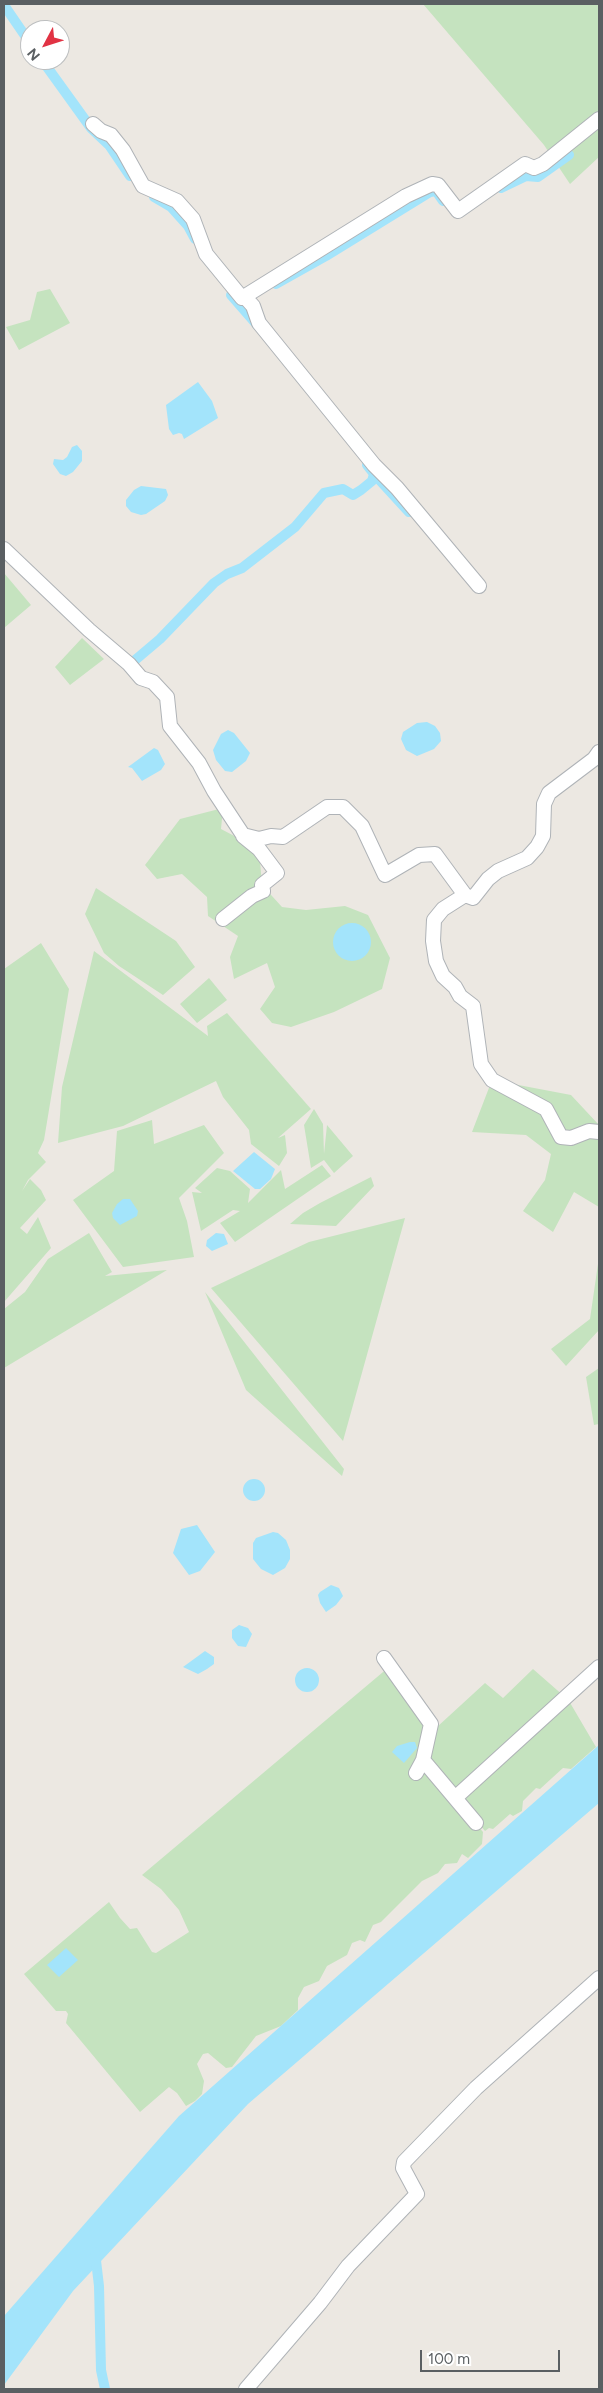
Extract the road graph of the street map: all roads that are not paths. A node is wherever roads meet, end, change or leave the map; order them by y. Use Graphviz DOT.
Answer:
graph roads {
  1 [pos="599,119"];
  2 [pos="93,124"];
  3 [pos="247,300"];
  4 [pos="4,550"];
  5 [pos="478,586"];
  6 [pos="599,752"];
  7 [pos="243,835"];
  8 [pos="465,895"];
  9 [pos="222,919"];
  10 [pos="599,1132"];
  11 [pos="384,1658"];
  12 [pos="599,1668"];
  13 [pos="423,1760"];
  14 [pos="416,1772"];
  15 [pos="455,1798"];
  16 [pos="476,1823"];
  17 [pos="599,1978"];
  18 [pos="246,2389"];
  1 -- 3 [label="street"];
  2 -- 3 [label="street"];
  3 -- 5 [label="street"];
  4 -- 7 [label="street"];
  6 -- 8 [label="street"];
  7 -- 8 [label="street"];
  7 -- 9 [label="street"];
  8 -- 10 [label="street"];
  11 -- 13 [label="street"];
  12 -- 15 [label="street"];
  13 -- 14 [label="street"];
  13 -- 15 [label="street"];
  15 -- 16 [label="street"];
  17 -- 18 [label="street"];
}
